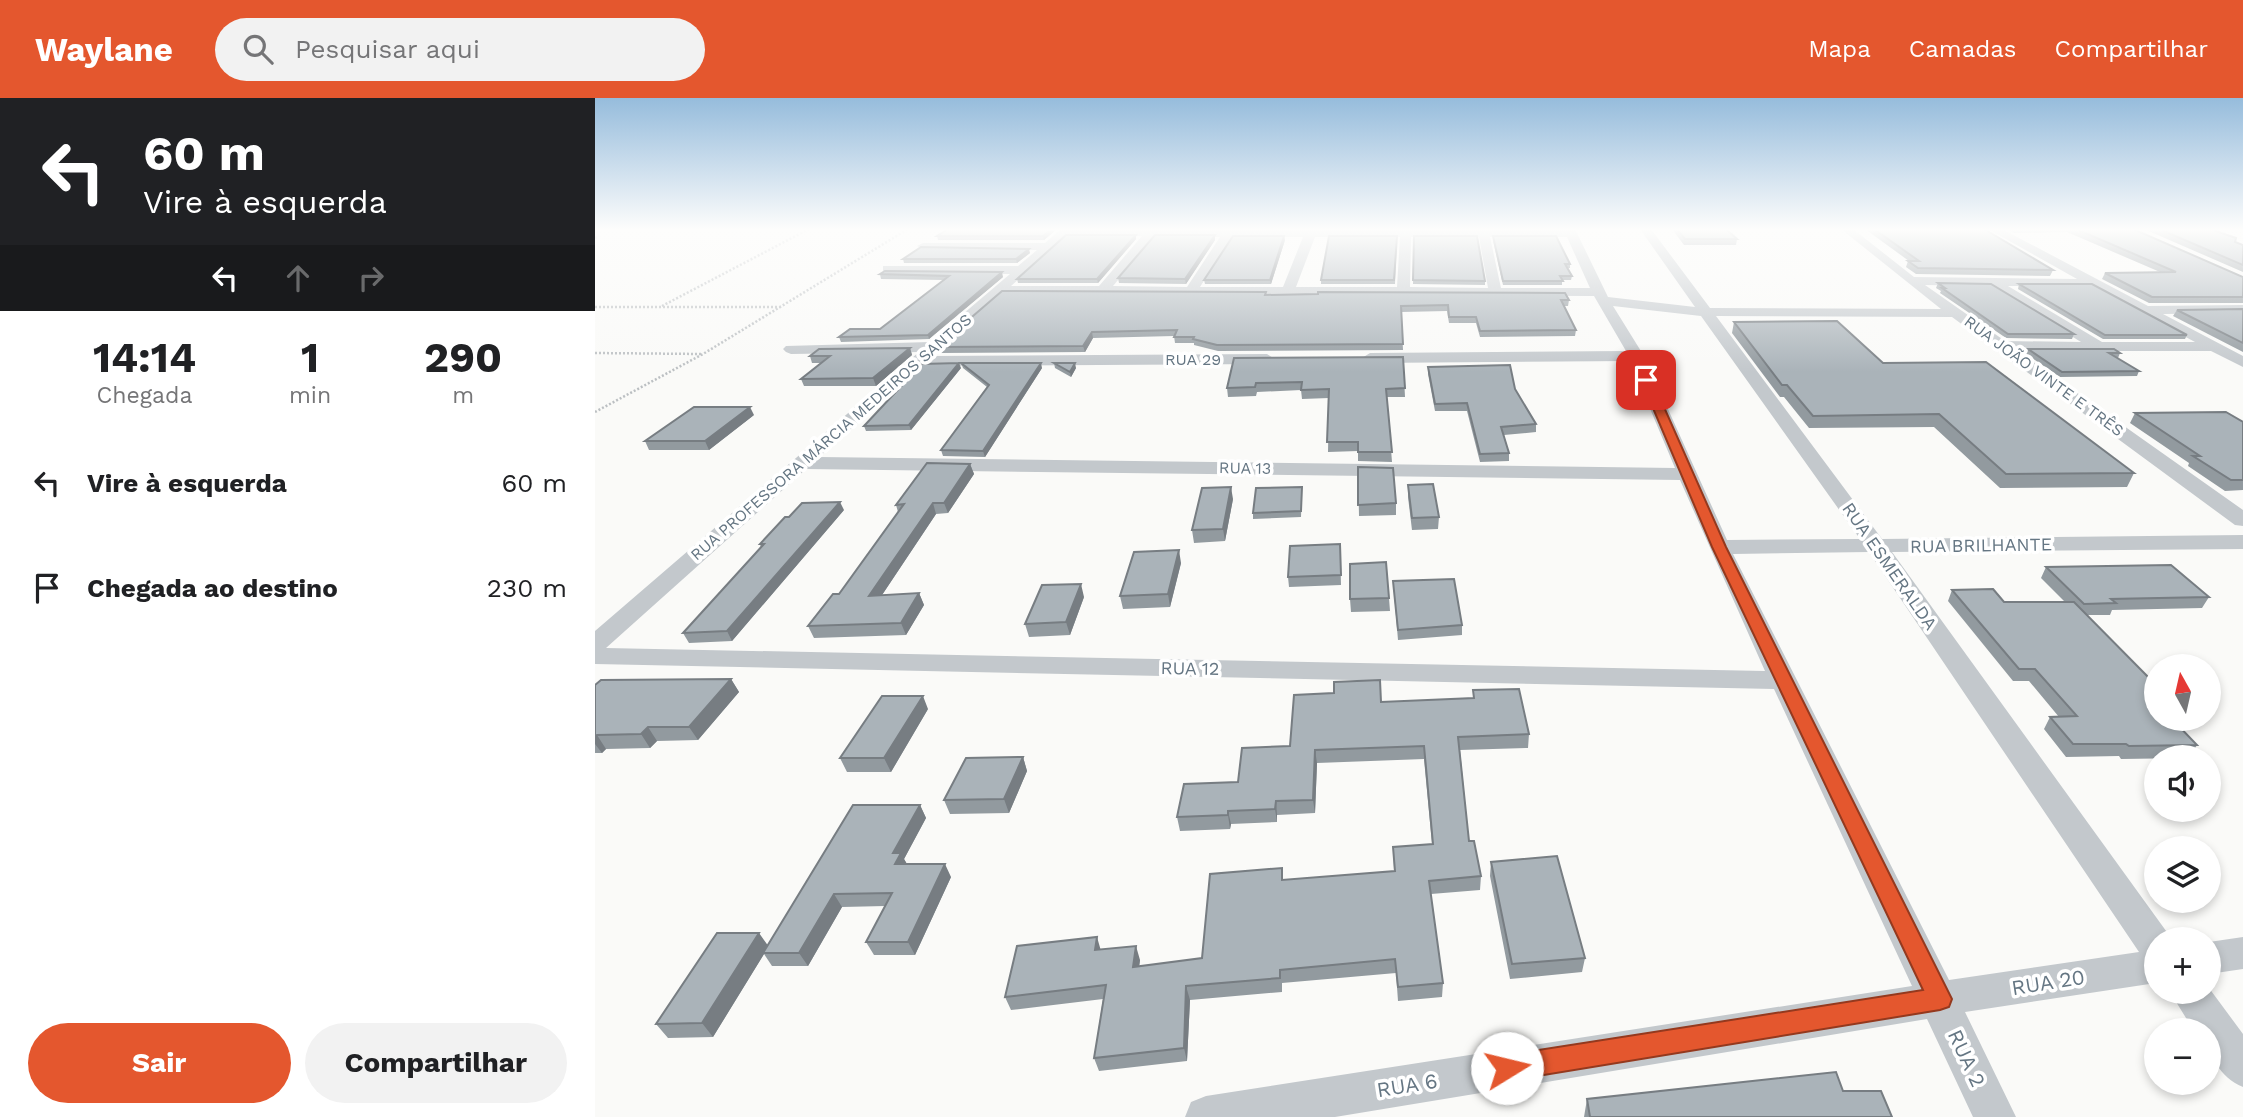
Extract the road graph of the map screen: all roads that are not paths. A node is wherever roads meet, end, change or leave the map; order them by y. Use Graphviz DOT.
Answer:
graph roads {
  1 [pos="1014,277"];
  2 [pos="1113,277"];
  3 [pos="1200,277"];
  4 [pos="1294,277"];
  5 [pos="1404,277"];
  6 [pos="1492,277"];
  7 [pos="1592,277"];
  8 [pos="1679,277"];
  9 [pos="1905,277"];
  10 [pos="2081,277"];
  11 [pos="1911,281"];
  12 [pos="1990,281"];
  13 [pos="2093,283"];
  14 [pos="998,290"];
  15 [pos="1102,290"];
  16 [pos="1191,290"];
  17 [pos="1288,291"];
  18 [pos="1403,291"];
  19 [pos="1495,291"];
  20 [pos="1601,296"];
  21 [pos="2243,309"];
  22 [pos="2143,310"];
  23 [pos="1705,312"];
  24 [pos="1957,313"];
  25 [pos="2002,346"];
  26 [pos="2098,346"];
  27 [pos="934,347"];
  28 [pos="2213,347"];
  29 [pos="791,349"];
  30 [pos="1636,356"];
  31 [pos="1360,358"];
  32 [pos="1277,359"];
  33 [pos="918,361"];
  34 [pos="2243,362"];
  35 [pos="802,463"];
  36 [pos="1688,474"];
  37 [pos="2243,520"];
  38 [pos="2243,542"];
  39 [pos="1876,546"];
  40 [pos="1719,547"];
  41 [pos="595,644"];
  42 [pos="595,656"];
  43 [pos="1785,680"];
  44 [pos="2144,929"];
  45 [pos="2243,953"];
  46 [pos="2221,956"];
  47 [pos="2144,968"];
  48 [pos="1940,999"];
  49 [pos="2198,1004"];
  50 [pos="2243,1067"];
  51 [pos="1226,1115"];
  52 [pos="1995,1117"];
  1 -- 14 [label="street, RUA PROFESSORA MÁRCIA MEDEIROS SANTOS"];
  2 -- 15 [label="street"];
  3 -- 16 [label="street"];
  4 -- 17 [label="street"];
  5 -- 18 [label="street"];
  6 -- 19 [label="street"];
  7 -- 20 [label="street, RUA 2"];
  8 -- 23 [label="street, RUA ESMERALDA"];
  9 -- 11 [label="street, RUA JOÃO VINTE E TRÊS"];
  10 -- 13 [label="street"];
  11 -- 12 [label="street"];
  11 -- 24 [label="street, RUA JOÃO VINTE E TRÊS"];
  12 -- 13 [label="street"];
  12 -- 26 [label="street"];
  13 -- 22 [label="street"];
  14 -- 15 [label="street"];
  14 -- 27 [label="street, RUA PROFESSORA MÁRCIA MEDEIROS SANTOS"];
  15 -- 16 [label="street"];
  16 -- 17 [label="street"];
  17 -- 18 [label="street"];
  18 -- 19 [label="street"];
  19 -- 20 [label="street"];
  20 -- 23 [label="street"];
  20 -- 30 [label="street, RUA 2"];
  21 -- 22 [label="street"];
  22 -- 28 [label="street"];
  23 -- 24 [label="street"];
  23 -- 39 [label="street, RUA ESMERALDA"];
  24 -- 25 [label="street, RUA JOÃO VINTE E TRÊS"];
  25 -- 26 [label="street"];
  25 -- 37 [label="street, RUA JOÃO VINTE E TRÊS"];
  26 -- 28 [label="street"];
  27 -- 29 [label="street"];
  27 -- 33 [label="street, RUA PROFESSORA MÁRCIA MEDEIROS SANTOS"];
  28 -- 34 [label="street"];
  30 -- 31 [label="street"];
  30 -- 36 [label="street, RUA 2"];
  32 -- 33 [label="street, RUA 29"];
  33 -- 35 [label="street, RUA PROFESSORA MÁRCIA MEDEIROS SANTOS"];
  35 -- 36 [label="street, RUA 13"];
  35 -- 41 [label="street, RUA PROFESSORA MÁRCIA MEDEIROS SANTOS"];
  36 -- 40 [label="street, RUA 2"];
  38 -- 39 [label="street, RUA BRILHANTE"];
  39 -- 40 [label="street, RUA BRILHANTE"];
  39 -- 44 [label="street, RUA ESMERALDA"];
  40 -- 43 [label="street, RUA 2"];
  42 -- 43 [label="street, RUA 12"];
  43 -- 48 [label="street, RUA 2"];
  45 -- 46 [label="street"];
  47 -- 48 [label="street, RUA 20"];
  48 -- 51 [label="street, RUA 6"];
  48 -- 52 [label="street, RUA 2"];
  49 -- 50 [label="street"];
}
